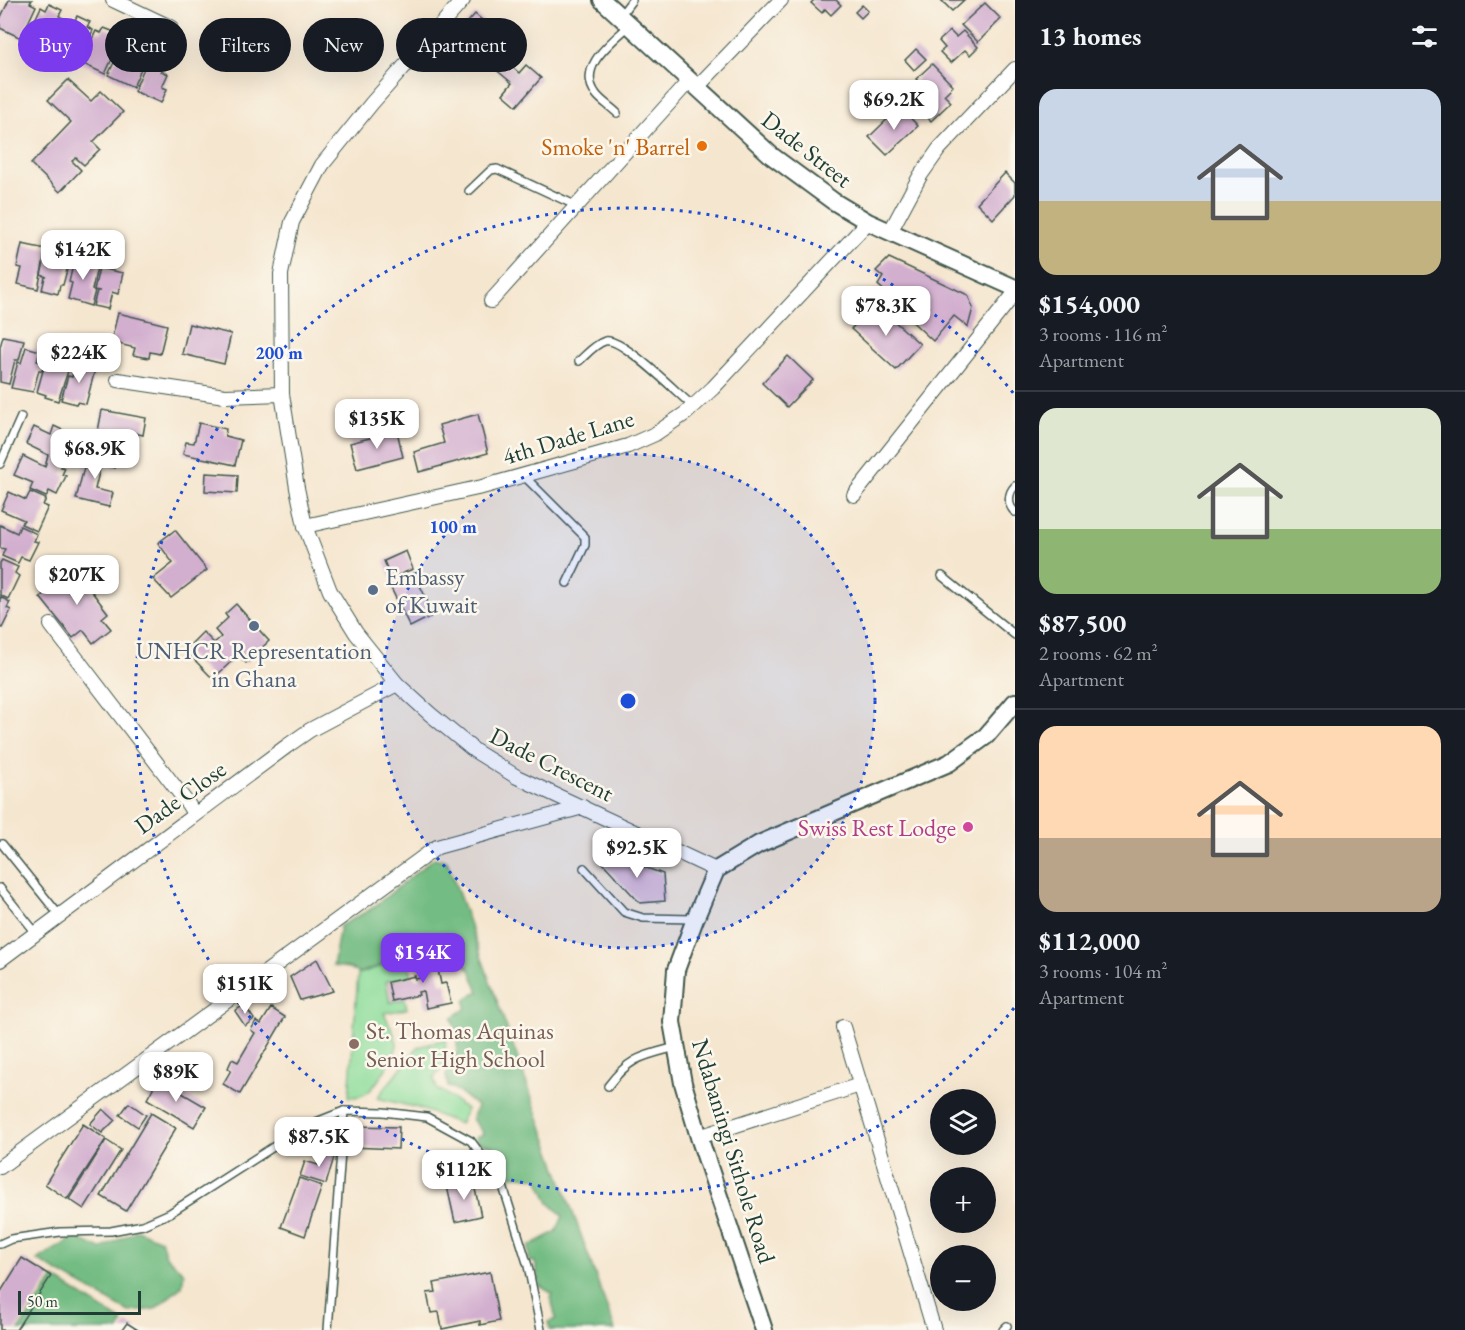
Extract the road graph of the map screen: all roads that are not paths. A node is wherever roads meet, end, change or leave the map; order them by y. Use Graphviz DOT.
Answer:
graph roads {
  1 [pos="113,0"];
  2 [pos="463,0"];
  3 [pos="602,0"];
  4 [pos="632,0"];
  5 [pos="781,0"];
  6 [pos="151,18"];
  7 [pos="625,21"];
  8 [pos="1015,69"];
  9 [pos="694,83"];
  10 [pos="617,113"];
  11 [pos="469,191"];
  12 [pos="577,206"];
  13 [pos="868,222"];
  14 [pos="890,232"];
  15 [pos="1015,288"];
  16 [pos="1015,293"];
  17 [pos="492,300"];
  18 [pos="579,361"];
  19 [pos="118,380"];
  20 [pos="282,394"];
  21 [pos="693,406"];
  22 [pos="21,417"];
  23 [pos="0,464"];
  24 [pos="523,475"];
  25 [pos="1015,486"];
  26 [pos="854,495"];
  27 [pos="1015,512"];
  28 [pos="305,526"];
  29 [pos="942,576"];
  30 [pos="567,583"];
  31 [pos="51,626"];
  32 [pos="1015,635"];
  33 [pos="397,684"];
  34 [pos="1013,709"];
  35 [pos="583,807"];
  36 [pos="194,814"];
  37 [pos="2,844"];
  38 [pos="584,868"];
  39 [pos="716,870"];
  40 [pos="0,888"];
  41 [pos="59,915"];
  42 [pos="695,919"];
  43 [pos="36,933"];
  44 [pos="0,960"];
  45 [pos="843,1028"];
  46 [pos="677,1047"];
  47 [pos="861,1085"];
  48 [pos="608,1086"];
  49 [pos="344,1111"];
  50 [pos="699,1137"];
  51 [pos="0,1167"];
  52 [pos="0,1244"];
  53 [pos="328,1330"];
  54 [pos="541,1330"];
  55 [pos="764,1330"];
  56 [pos="934,1330"];
  1 -- 6 [label="street"];
  2 -- 20 [label="street, Dade Crescent"];
  3 -- 7 [label="street, Dade Street"];
  4 -- 7 [label="lane"];
  5 -- 9 [label="street"];
  7 -- 9 [label="street, Dade Street"];
  7 -- 10 [label="lane"];
  8 -- 14 [label="street"];
  9 -- 12 [label="street"];
  9 -- 13 [label="street, Dade Street"];
  11 -- 12 [label="lane"];
  12 -- 17 [label="street"];
  13 -- 14 [label="street, Dade Street"];
  13 -- 21 [label="street, 4th Dade Lane"];
  14 -- 15 [label="street, Dade Street"];
  16 -- 26 [label="street"];
  18 -- 21 [label="lane"];
  19 -- 20 [label="street"];
  20 -- 28 [label="street, Dade Crescent"];
  21 -- 24 [label="street, 4th Dade Lane"];
  22 -- 23 [label="lane"];
  24 -- 28 [label="street, 4th Dade Lane"];
  24 -- 30 [label="lane"];
  25 -- 27 [label="lane"];
  28 -- 33 [label="street, Dade Crescent"];
  29 -- 32 [label="lane"];
  31 -- 36 [label="street"];
  33 -- 35 [label="street, Dade Crescent"];
  33 -- 36 [label="street, Dade Close"];
  34 -- 39 [label="street"];
  35 -- 39 [label="street, Dade Crescent"];
  35 -- 51 [label="street"];
  36 -- 41 [label="street, Dade Close"];
  37 -- 41 [label="lane"];
  38 -- 42 [label="lane"];
  39 -- 42 [label="street, Ndabaningi Sithole Road"];
  40 -- 43 [label="lane"];
  41 -- 43 [label="street, Dade Close"];
  42 -- 46 [label="street, Ndabaningi Sithole Road"];
  43 -- 44 [label="street, Dade Close"];
  45 -- 47 [label="street"];
  46 -- 48 [label="lane"];
  46 -- 50 [label="street, Ndabaningi Sithole Road"];
  47 -- 50 [label="street"];
  47 -- 56 [label="street"];
  49 -- 52 [label="lane"];
  49 -- 53 [label="lane"];
  49 -- 54 [label="lane"];
  50 -- 55 [label="street, Ndabaningi Sithole Road"];
}
